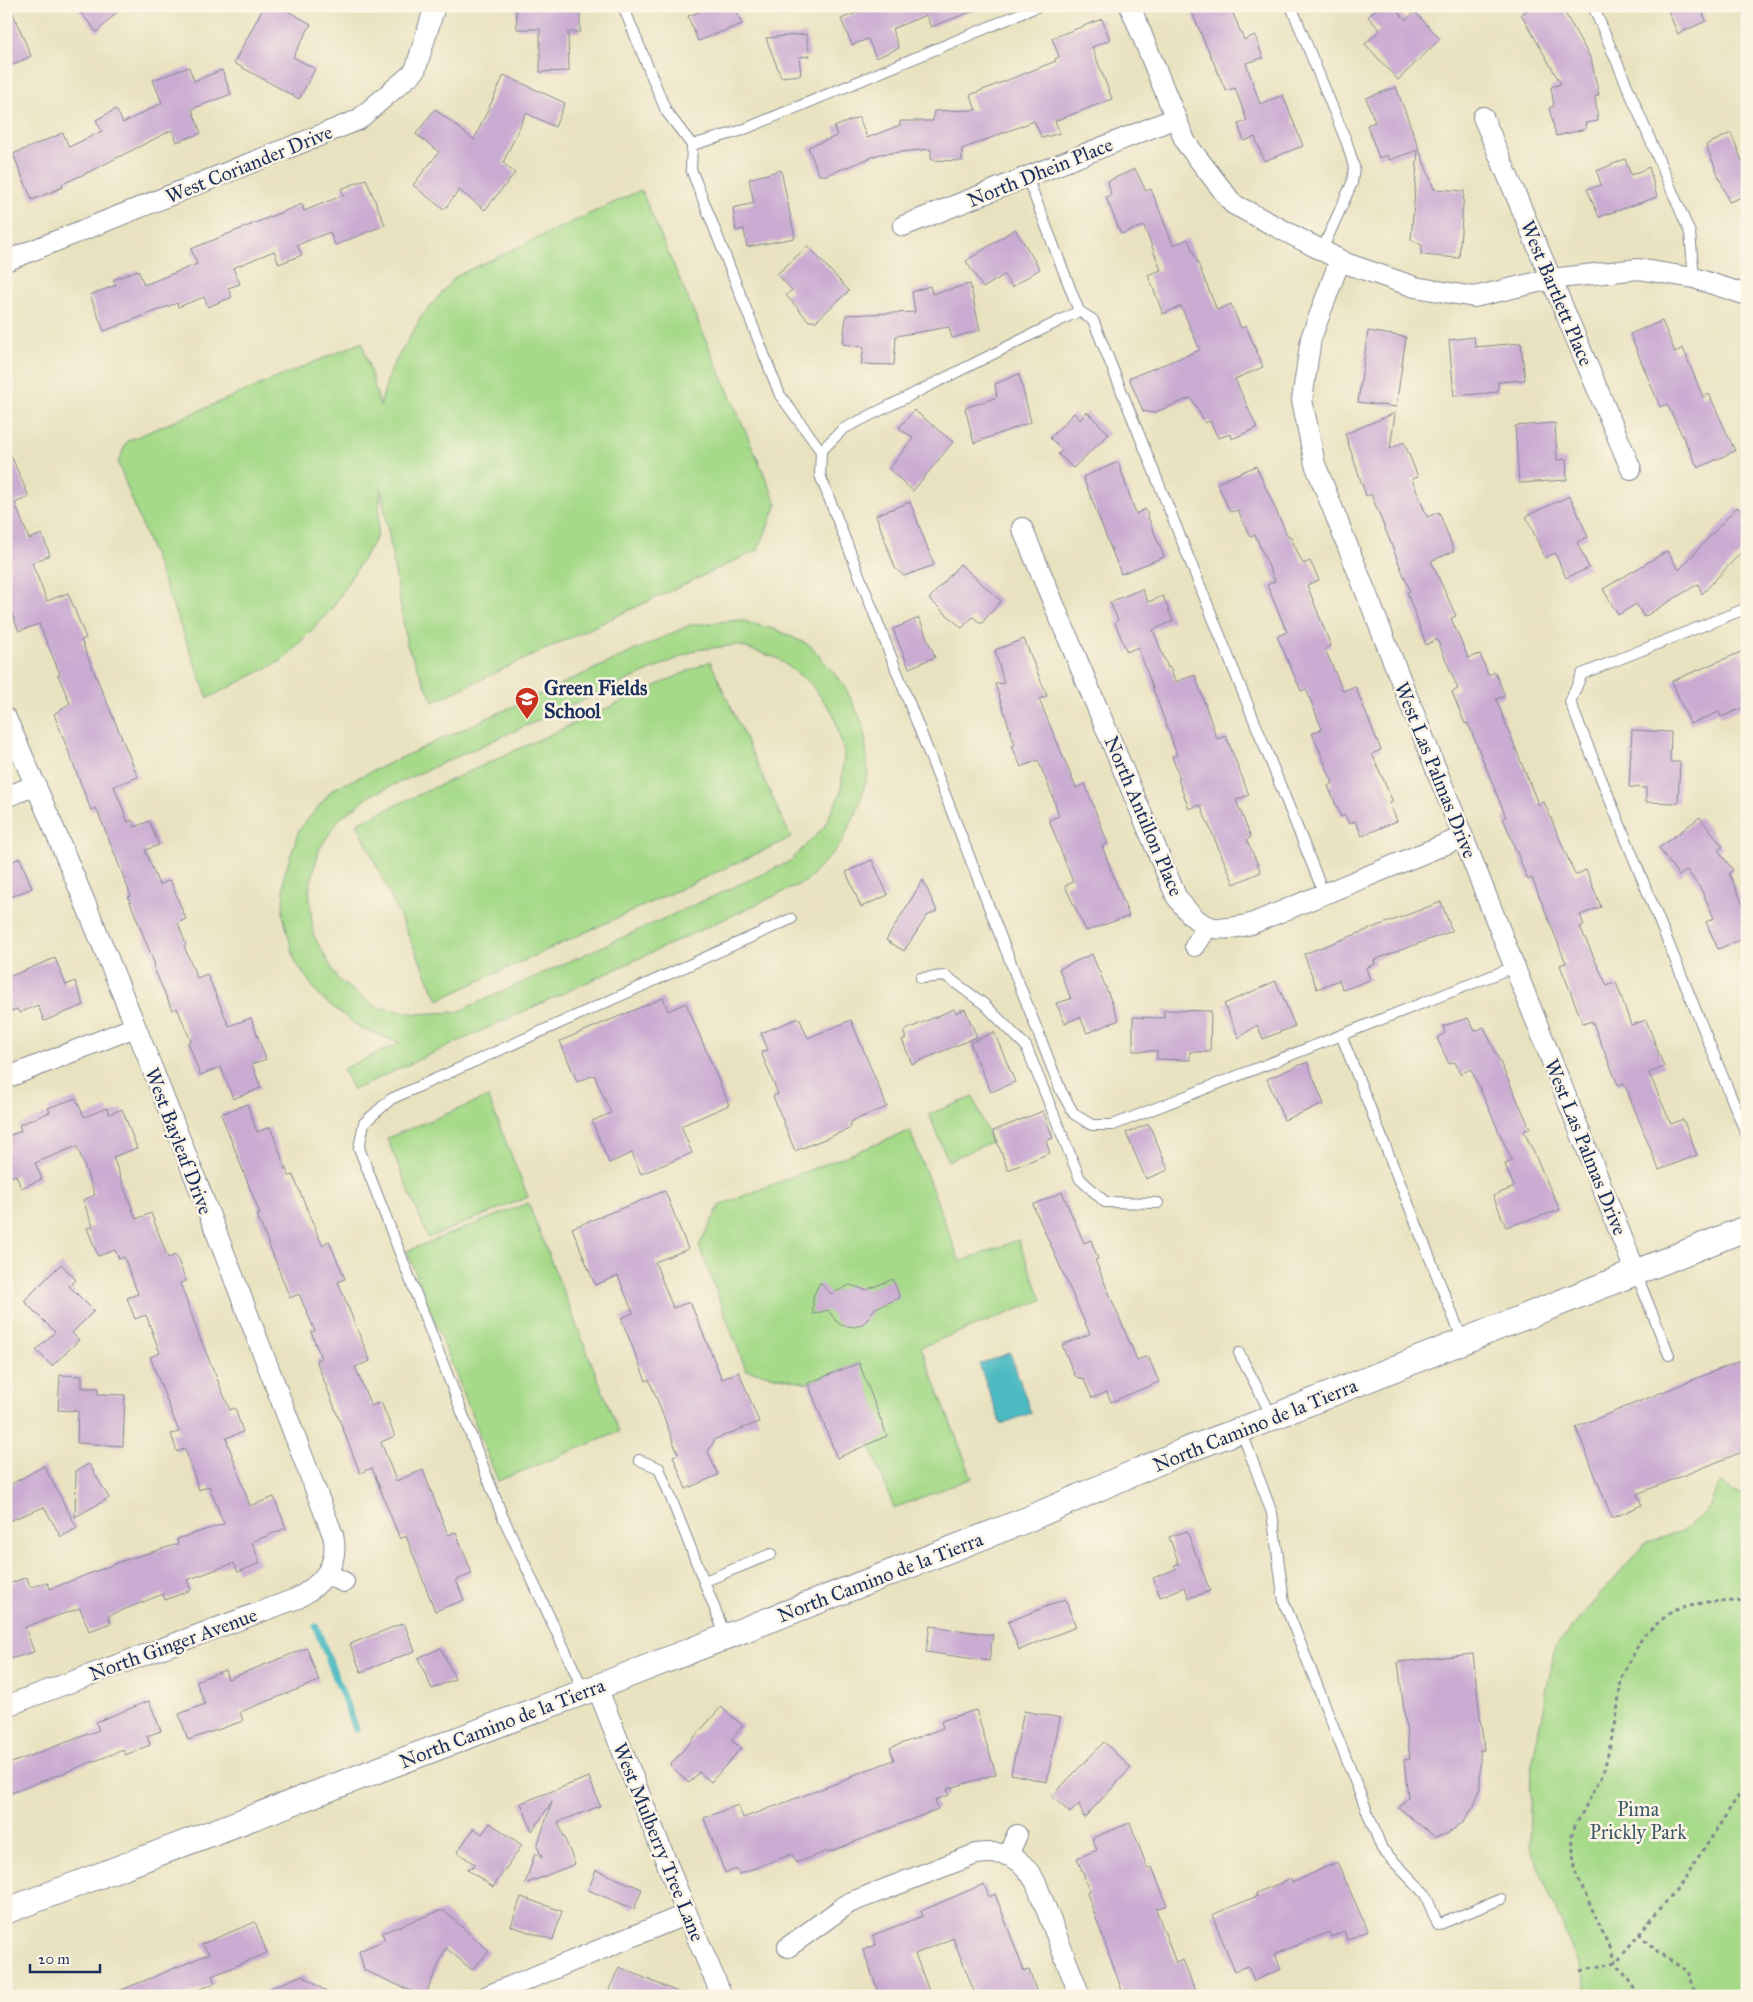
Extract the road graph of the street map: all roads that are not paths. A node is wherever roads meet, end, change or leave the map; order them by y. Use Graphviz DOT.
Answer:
graph roads {
  1 [pos="435,6"];
  2 [pos="623,6"];
  3 [pos="1039,6"];
  4 [pos="1130,6"];
  5 [pos="1291,6"];
  6 [pos="1594,6"];
  7 [pos="1483,117"];
  8 [pos="1176,118"];
  9 [pos="692,145"];
  10 [pos="1027,177"];
  11 [pos="903,226"];
  12 [pos="1322,250"];
  13 [pos="1340,260"];
  14 [pos="6,261"];
  15 [pos="1694,278"];
  16 [pos="1551,279"];
  17 [pos="1747,296"];
  18 [pos="1079,311"];
  19 [pos="821,450"];
  20 [pos="1630,469"];
  21 [pos="1022,528"];
  22 [pos="1747,608"];
  23 [pos="6,718"];
  24 [pos="36,785"];
  25 [pos="6,797"];
  26 [pos="1463,837"];
  27 [pos="1324,894"];
  28 [pos="791,918"];
  29 [pos="1208,926"];
  30 [pos="1195,946"];
  31 [pos="1514,967"];
  32 [pos="921,978"];
  33 [pos="135,1028"];
  34 [pos="1341,1035"];
  35 [pos="6,1078"];
  36 [pos="1747,1136"];
  37 [pos="1158,1203"];
  38 [pos="1747,1228"];
  39 [pos="1636,1273"];
  40 [pos="1464,1342"];
  41 [pos="1239,1353"];
  42 [pos="1669,1355"];
  43 [pos="1272,1417"];
  44 [pos="1241,1430"];
  45 [pos="639,1460"];
  46 [pos="771,1554"];
  47 [pos="333,1575"];
  48 [pos="705,1581"];
  49 [pos="726,1637"];
  50 [pos="591,1689"];
  51 [pos="6,1706"];
  52 [pos="1018,1835"];
  53 [pos="1008,1855"];
  54 [pos="1501,1899"];
  55 [pos="6,1911"];
  56 [pos="687,1914"];
  57 [pos="788,1947"];
  58 [pos="487,1996"];
  59 [pos="722,1996"];
  60 [pos="1080,1996"];
  1 -- 14 [label="street, West Coriander Drive"];
  2 -- 9 [label="lane"];
  3 -- 9 [label="lane"];
  4 -- 8 [label="street"];
  5 -- 12 [label="lane"];
  6 -- 15 [label="lane"];
  7 -- 16 [label="street, West Bartlett Place"];
  8 -- 10 [label="street, North Dhein Place"];
  8 -- 12 [label="street"];
  9 -- 19 [label="lane"];
  10 -- 11 [label="street, North Dhein Place"];
  10 -- 18 [label="lane"];
  12 -- 13 [label="street"];
  13 -- 16 [label="street"];
  13 -- 26 [label="street, West Las Palmas Drive"];
  15 -- 16 [label="street"];
  15 -- 17 [label="street"];
  16 -- 20 [label="street, West Bartlett Place"];
  18 -- 19 [label="lane"];
  18 -- 27 [label="lane"];
  19 -- 34 [label="lane"];
  21 -- 29 [label="street, North Antillon Place"];
  22 -- 36 [label="lane"];
  23 -- 24 [label="street, West Bayleaf Drive"];
  24 -- 25 [label="street"];
  24 -- 33 [label="street, West Bayleaf Drive"];
  26 -- 27 [label="street"];
  26 -- 31 [label="street, West Las Palmas Drive"];
  27 -- 29 [label="street"];
  28 -- 50 [label="lane"];
  29 -- 30 [label="street"];
  31 -- 34 [label="lane"];
  31 -- 39 [label="street, West Las Palmas Drive"];
  32 -- 37 [label="lane"];
  33 -- 35 [label="street"];
  33 -- 47 [label="street, West Bayleaf Drive"];
  34 -- 40 [label="lane"];
  38 -- 39 [label="street, North Camino de la Tierra"];
  39 -- 40 [label="street, North Camino de la Tierra"];
  39 -- 42 [label="lane"];
  40 -- 43 [label="street, North Camino de la Tierra"];
  41 -- 43 [label="lane"];
  43 -- 44 [label="street, North Camino de la Tierra"];
  44 -- 49 [label="street, North Camino de la Tierra"];
  44 -- 54 [label="lane"];
  45 -- 48 [label="lane"];
  46 -- 48 [label="lane"];
  47 -- 51 [label="street, North Ginger Avenue"];
  48 -- 49 [label="lane"];
  49 -- 50 [label="street, North Camino de la Tierra"];
  50 -- 55 [label="street, North Camino de la Tierra"];
  50 -- 56 [label="street, West Mulberry Tree Lane"];
  52 -- 53 [label="street"];
  53 -- 57 [label="street"];
  53 -- 60 [label="street"];
  56 -- 58 [label="street"];
  56 -- 59 [label="street, West Mulberry Tree Lane"];
}
